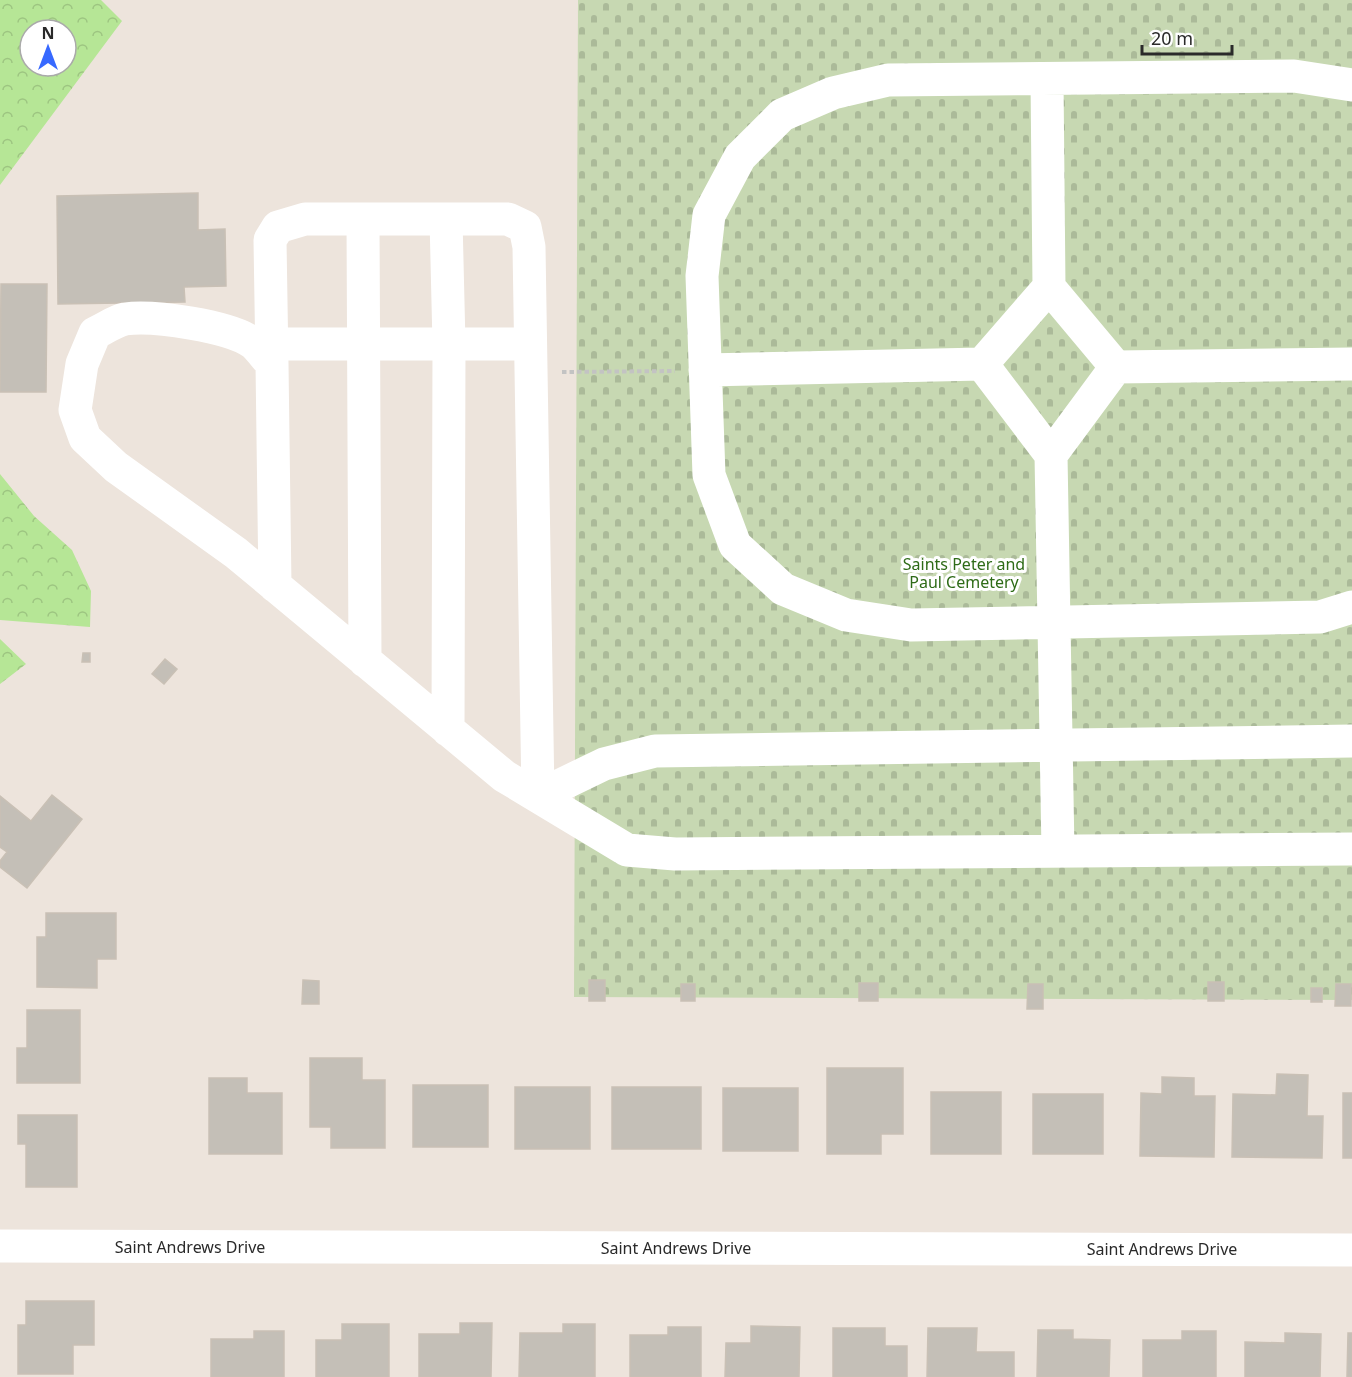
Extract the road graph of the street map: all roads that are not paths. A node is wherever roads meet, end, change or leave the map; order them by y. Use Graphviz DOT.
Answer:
graph roads {
  1 [pos="1047,79"];
  2 [pos="1352,85"];
  3 [pos="363,219"];
  4 [pos="446,219"];
  5 [pos="1049,287"];
  6 [pos="365,344"];
  7 [pos="449,344"];
  8 [pos="272,354"];
  9 [pos="530,358"];
  10 [pos="982,364"];
  11 [pos="1352,364"];
  12 [pos="1116,367"];
  13 [pos="705,370"];
  14 [pos="1051,455"];
  15 [pos="275,586"];
  16 [pos="1352,608"];
  17 [pos="1054,622"];
  18 [pos="365,661"];
  19 [pos="448,730"];
  20 [pos="1352,741"];
  21 [pos="1056,746"];
  22 [pos="538,796"];
  23 [pos="1352,849"];
  24 [pos="1058,851"];
  25 [pos="0,1246"];
  26 [pos="1352,1250"];
  1 -- 2 [label="street"];
  1 -- 5 [label="street"];
  1 -- 13 [label="street"];
  3 -- 4 [label="street"];
  3 -- 6 [label="street"];
  3 -- 8 [label="street"];
  4 -- 7 [label="street"];
  4 -- 9 [label="street"];
  5 -- 10 [label="street"];
  5 -- 12 [label="street"];
  6 -- 7 [label="street"];
  6 -- 8 [label="street"];
  6 -- 18 [label="street"];
  7 -- 9 [label="street"];
  7 -- 19 [label="street"];
  8 -- 15 [label="street"];
  8 -- 15 [label="street"];
  9 -- 22 [label="street"];
  10 -- 13 [label="street"];
  10 -- 14 [label="street"];
  11 -- 12 [label="street"];
  12 -- 14 [label="street"];
  13 -- 17 [label="street"];
  14 -- 17 [label="street"];
  15 -- 18 [label="street"];
  16 -- 17 [label="street"];
  17 -- 21 [label="street"];
  18 -- 19 [label="street"];
  19 -- 22 [label="street"];
  20 -- 21 [label="street"];
  21 -- 22 [label="street"];
  21 -- 24 [label="street"];
  22 -- 24 [label="street"];
  23 -- 24 [label="street"];
  25 -- 26 [label="street, Saint Andrews Drive"];
}
